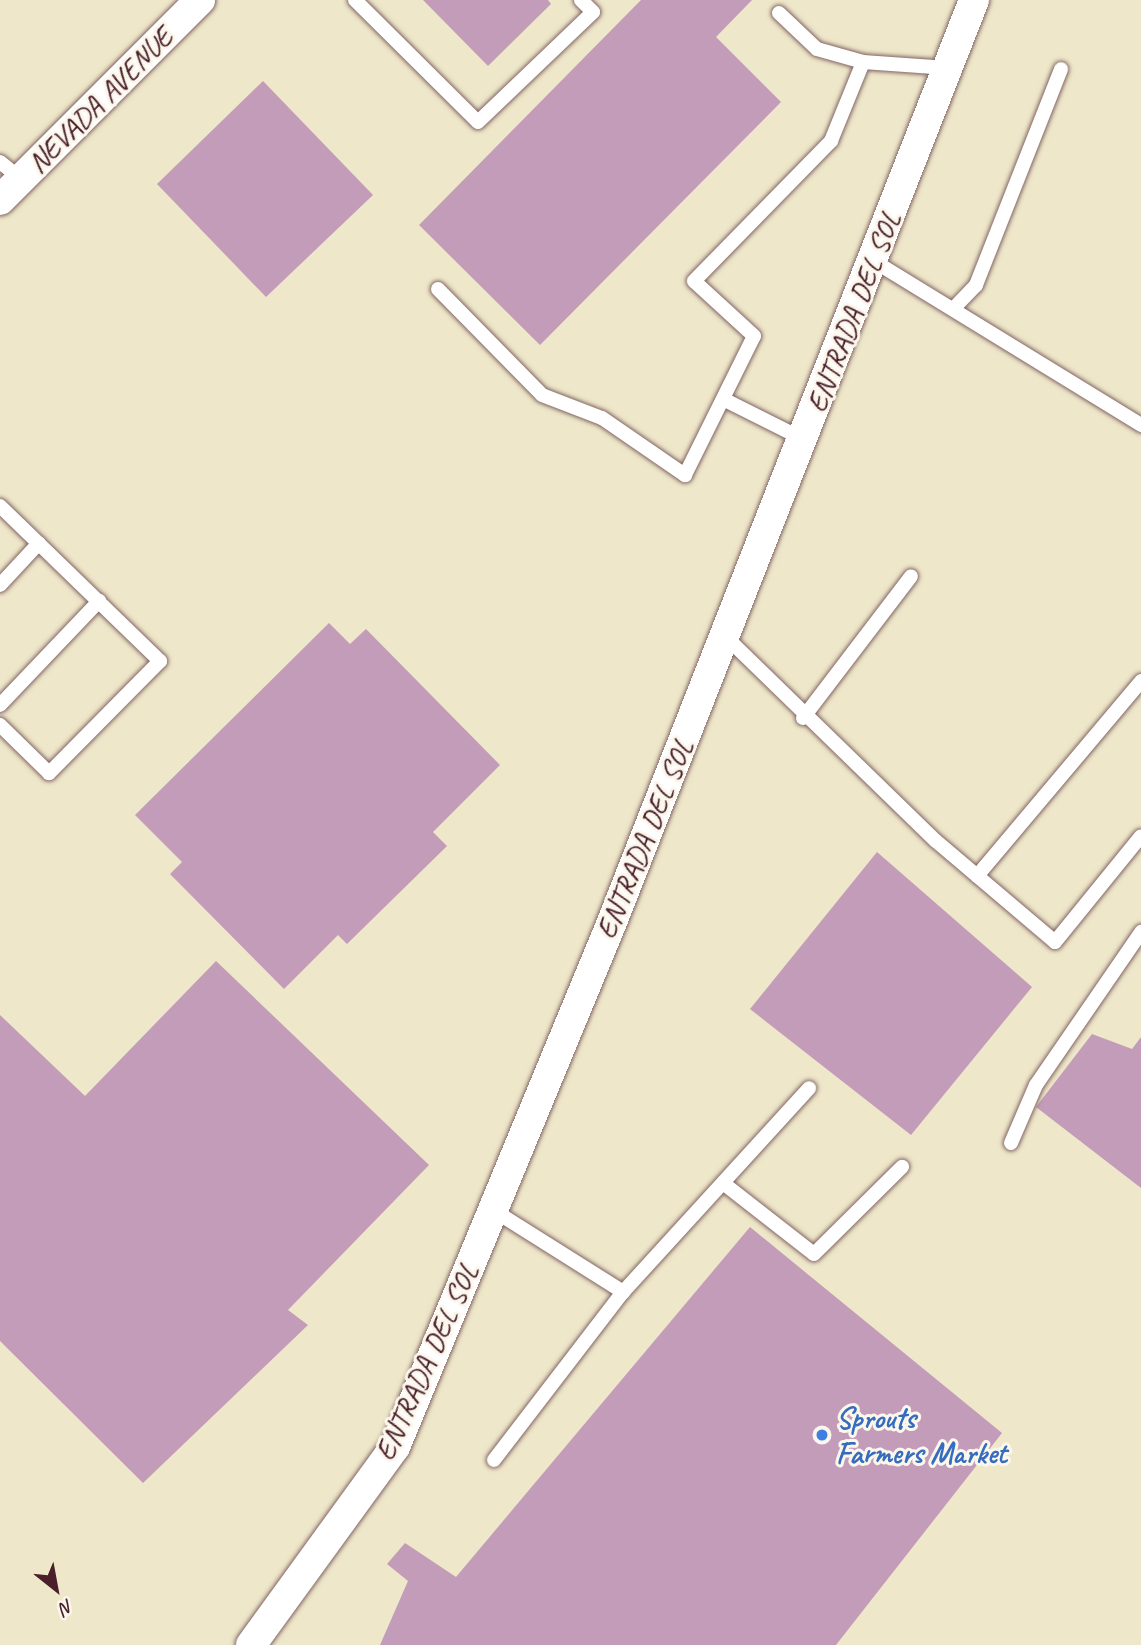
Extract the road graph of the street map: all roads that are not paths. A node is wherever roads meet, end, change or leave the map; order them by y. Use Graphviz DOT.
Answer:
graph roads {
  1 [pos="200,0"];
  2 [pos="355,0"];
  3 [pos="581,0"];
  4 [pos="974,0"];
  5 [pos="779,13"];
  6 [pos="863,62"];
  7 [pos="948,68"];
  8 [pos="1061,69"];
  9 [pos="7,180"];
  10 [pos="872,260"];
  11 [pos="438,289"];
  12 [pos="954,308"];
  13 [pos="725,400"];
  14 [pos="1141,425"];
  15 [pos="804,439"];
  16 [pos="0,506"];
  17 [pos="39,543"];
  18 [pos="911,576"];
  19 [pos="0,585"];
  20 [pos="99,601"];
  21 [pos="725,636"];
  22 [pos="1141,681"];
  23 [pos="0,705"];
  24 [pos="803,718"];
  25 [pos="0,724"];
  26 [pos="1141,836"];
  27 [pos="977,876"];
  28 [pos="1141,932"];
  29 [pos="809,1088"];
  30 [pos="1011,1143"];
  31 [pos="902,1167"];
  32 [pos="723,1183"];
  33 [pos="493,1210"];
  34 [pos="623,1292"];
  35 [pos="494,1460"];
  36 [pos="251,1645"];
  1 -- 9 [label="street, NEVADA AVENUE"];
  2 -- 3 [label="lane"];
  4 -- 7 [label="street, ENTRADA DEL SOL"];
  5 -- 6 [label="lane"];
  6 -- 7 [label="lane"];
  6 -- 13 [label="lane"];
  7 -- 10 [label="street, ENTRADA DEL SOL"];
  8 -- 12 [label="lane"];
  10 -- 12 [label="lane"];
  10 -- 15 [label="street, ENTRADA DEL SOL"];
  11 -- 13 [label="lane"];
  12 -- 14 [label="lane"];
  13 -- 15 [label="lane"];
  15 -- 21 [label="street, ENTRADA DEL SOL"];
  16 -- 17 [label="lane"];
  17 -- 19 [label="lane"];
  17 -- 20 [label="lane"];
  18 -- 24 [label="lane"];
  20 -- 23 [label="lane"];
  20 -- 25 [label="lane"];
  21 -- 24 [label="lane"];
  21 -- 33 [label="street, ENTRADA DEL SOL"];
  22 -- 27 [label="lane"];
  24 -- 27 [label="lane"];
  26 -- 27 [label="lane"];
  28 -- 30 [label="lane"];
  29 -- 32 [label="lane"];
  31 -- 32 [label="lane"];
  32 -- 34 [label="lane"];
  33 -- 34 [label="lane"];
  33 -- 36 [label="street, ENTRADA DEL SOL"];
  34 -- 35 [label="lane"];
}
